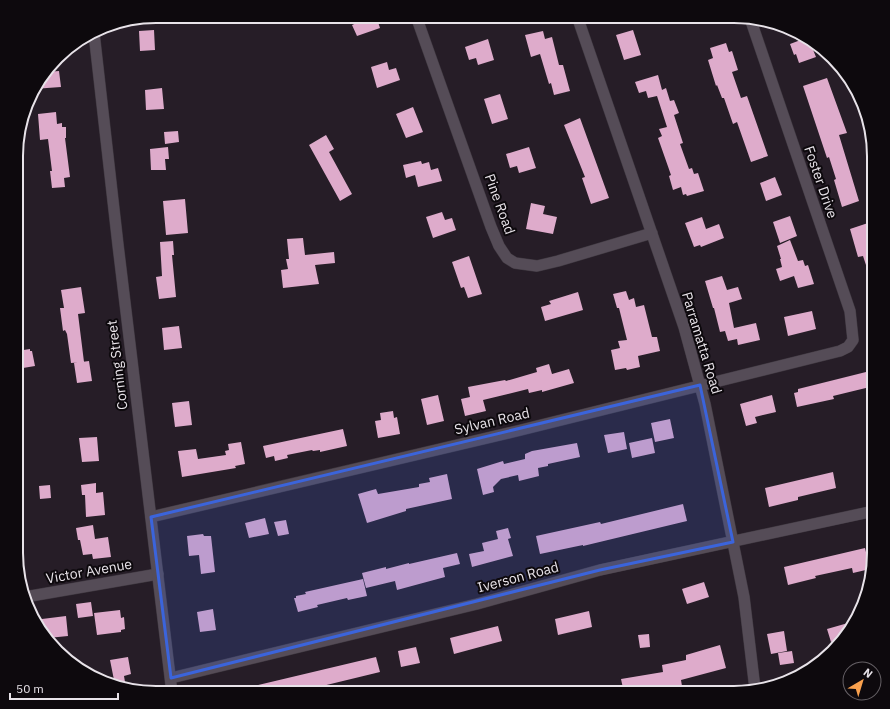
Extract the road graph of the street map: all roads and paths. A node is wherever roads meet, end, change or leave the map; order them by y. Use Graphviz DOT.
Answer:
graph roads {
  1 [pos="419,23"];
  2 [pos="579,23"];
  3 [pos="752,25"];
  4 [pos="95,38"];
  5 [pos="652,233"];
  6 [pos="840,352"];
  7 [pos="700,385"];
  8 [pos="867,513"];
  9 [pos="151,517"];
  10 [pos="733,542"];
  11 [pos="158,574"];
  12 [pos="31,596"];
  13 [pos="171,678"];
  14 [pos="754,684"];
  15 [pos="172,686"];
  1 -- 5 [label="street, Pine Road"];
  2 -- 5 [label="street, Parramatta Road"];
  3 -- 6 [label="street, Foster Drive"];
  4 -- 9 [label="street, Corning Street"];
  5 -- 7 [label="street, Parramatta Road"];
  6 -- 7 [label="street, Sylvan Road"];
  7 -- 9 [label="street, Sylvan Road"];
  7 -- 10 [label="street, Parramatta Road"];
  8 -- 10 [label="street, Iverson Road"];
  9 -- 11 [label="street, Corning Street"];
  10 -- 13 [label="street, Iverson Road"];
  10 -- 14 [label="street, Parramatta Road"];
  11 -- 12 [label="street, Victor Avenue"];
  11 -- 13 [label="street, Corning Street"];
  13 -- 15 [label="street, Corning Street"];
}
